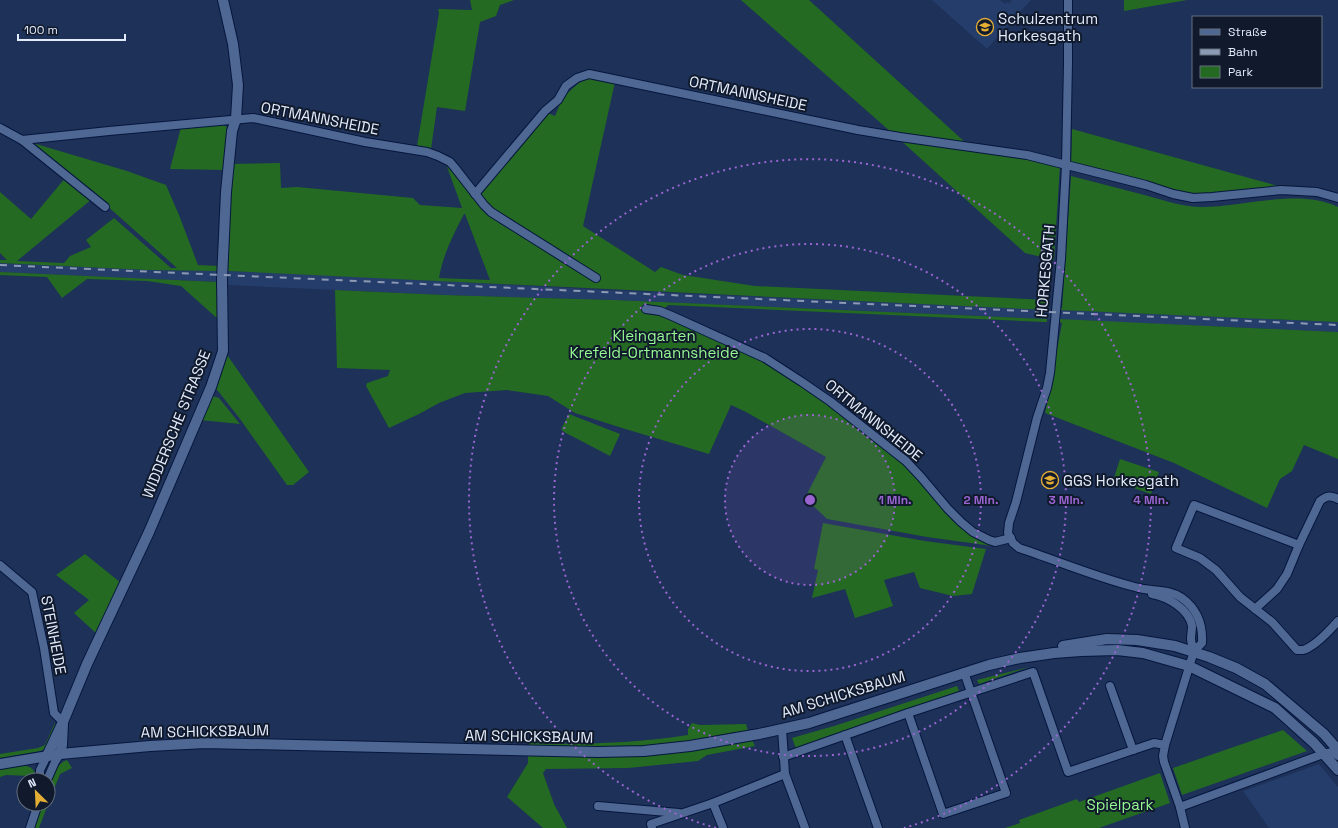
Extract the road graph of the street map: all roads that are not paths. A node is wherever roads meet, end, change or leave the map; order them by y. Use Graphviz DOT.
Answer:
graph roads {
  1 [pos="223,0"];
  2 [pos="1068,0"];
  3 [pos="236,119"];
  4 [pos="0,128"];
  5 [pos="22,140"];
  6 [pos="1066,165"];
  7 [pos="475,194"];
  8 [pos="1338,198"];
  9 [pos="105,207"];
  10 [pos="596,278"];
  11 [pos="646,309"];
  12 [pos="1338,498"];
  13 [pos="1011,538"];
  14 [pos="1299,545"];
  15 [pos="0,565"];
  16 [pos="1255,610"];
  17 [pos="1338,621"];
  18 [pos="1194,651"];
  19 [pos="989,665"];
  20 [pos="1189,666"];
  21 [pos="964,672"];
  22 [pos="1110,686"];
  23 [pos="971,692"];
  24 [pos="908,713"];
  25 [pos="63,722"];
  26 [pos="782,729"];
  27 [pos="845,735"];
  28 [pos="1165,745"];
  29 [pos="1133,750"];
  30 [pos="1338,750"];
  31 [pos="60,754"];
  32 [pos="1323,754"];
  33 [pos="47,756"];
  34 [pos="1338,756"];
  35 [pos="783,757"];
  36 [pos="0,764"];
  37 [pos="1338,770"];
  38 [pos="40,772"];
  39 [pos="51,772"];
  40 [pos="785,774"];
  41 [pos="713,803"];
  42 [pos="598,806"];
  43 [pos="1180,807"];
  44 [pos="645,810"];
  45 [pos="35,812"];
  46 [pos="683,813"];
  47 [pos="651,826"];
  48 [pos="30,828"];
  49 [pos="722,828"];
  50 [pos="805,828"];
  51 [pos="878,828"];
  52 [pos="1185,828"];
  1 -- 3 [label="street, WIDDERSCHE STRASSE"];
  2 -- 6 [label="street, HORKESGATH"];
  3 -- 5 [label="street, ORTMANNSHEIDE"];
  3 -- 7 [label="street, ORTMANNSHEIDE"];
  3 -- 25 [label="street, WIDDERSCHE STRASSE"];
  4 -- 5 [label="street"];
  5 -- 9 [label="street"];
  6 -- 7 [label="street, ORTMANNSHEIDE"];
  6 -- 8 [label="street, ORTMANNSHEIDE"];
  6 -- 13 [label="street, HORKESGATH"];
  7 -- 10 [label="street, ORTMANNSHEIDE"];
  11 -- 13 [label="street, ORTMANNSHEIDE"];
  12 -- 14 [label="street"];
  13 -- 18 [label="street"];
  14 -- 16 [label="street"];
  14 -- 16 [label="street"];
  15 -- 25 [label="street, STEINHEIDE"];
  16 -- 17 [label="street"];
  18 -- 19 [label="street, AM SCHICKSBAUM"];
  18 -- 20 [label="street"];
  18 -- 30 [label="street, AM SCHICKSBAUM"];
  19 -- 20 [label="street, AM SCHICKSBAUM"];
  19 -- 21 [label="street, AM SCHICKSBAUM"];
  20 -- 28 [label="street"];
  20 -- 32 [label="street, AM SCHICKSBAUM"];
  21 -- 23 [label="street"];
  21 -- 26 [label="street, AM SCHICKSBAUM"];
  22 -- 29 [label="street"];
  23 -- 24 [label="street"];
  23 -- 24 [label="street"];
  23 -- 29 [label="street"];
  24 -- 27 [label="street"];
  25 -- 31 [label="street"];
  25 -- 33 [label="street, WIDDERSCHE STRASSE"];
  26 -- 31 [label="street, AM SCHICKSBAUM"];
  26 -- 35 [label="street"];
  27 -- 35 [label="street"];
  27 -- 51 [label="street"];
  28 -- 29 [label="street"];
  28 -- 43 [label="street"];
  31 -- 33 [label="street, AM SCHICKSBAUM"];
  31 -- 39 [label="street"];
  32 -- 34 [label="street"];
  32 -- 37 [label="street, AM SCHICKSBAUM"];
  32 -- 43 [label="street"];
  33 -- 36 [label="street, AM SCHICKSBAUM"];
  33 -- 38 [label="street"];
  35 -- 40 [label="street"];
  40 -- 41 [label="street"];
  40 -- 50 [label="street"];
  41 -- 46 [label="street"];
  41 -- 49 [label="street"];
  42 -- 44 [label="street"];
  43 -- 52 [label="street"];
  44 -- 46 [label="street"];
  44 -- 47 [label="street"];
  45 -- 48 [label="street"];
  46 -- 47 [label="street"];
}
